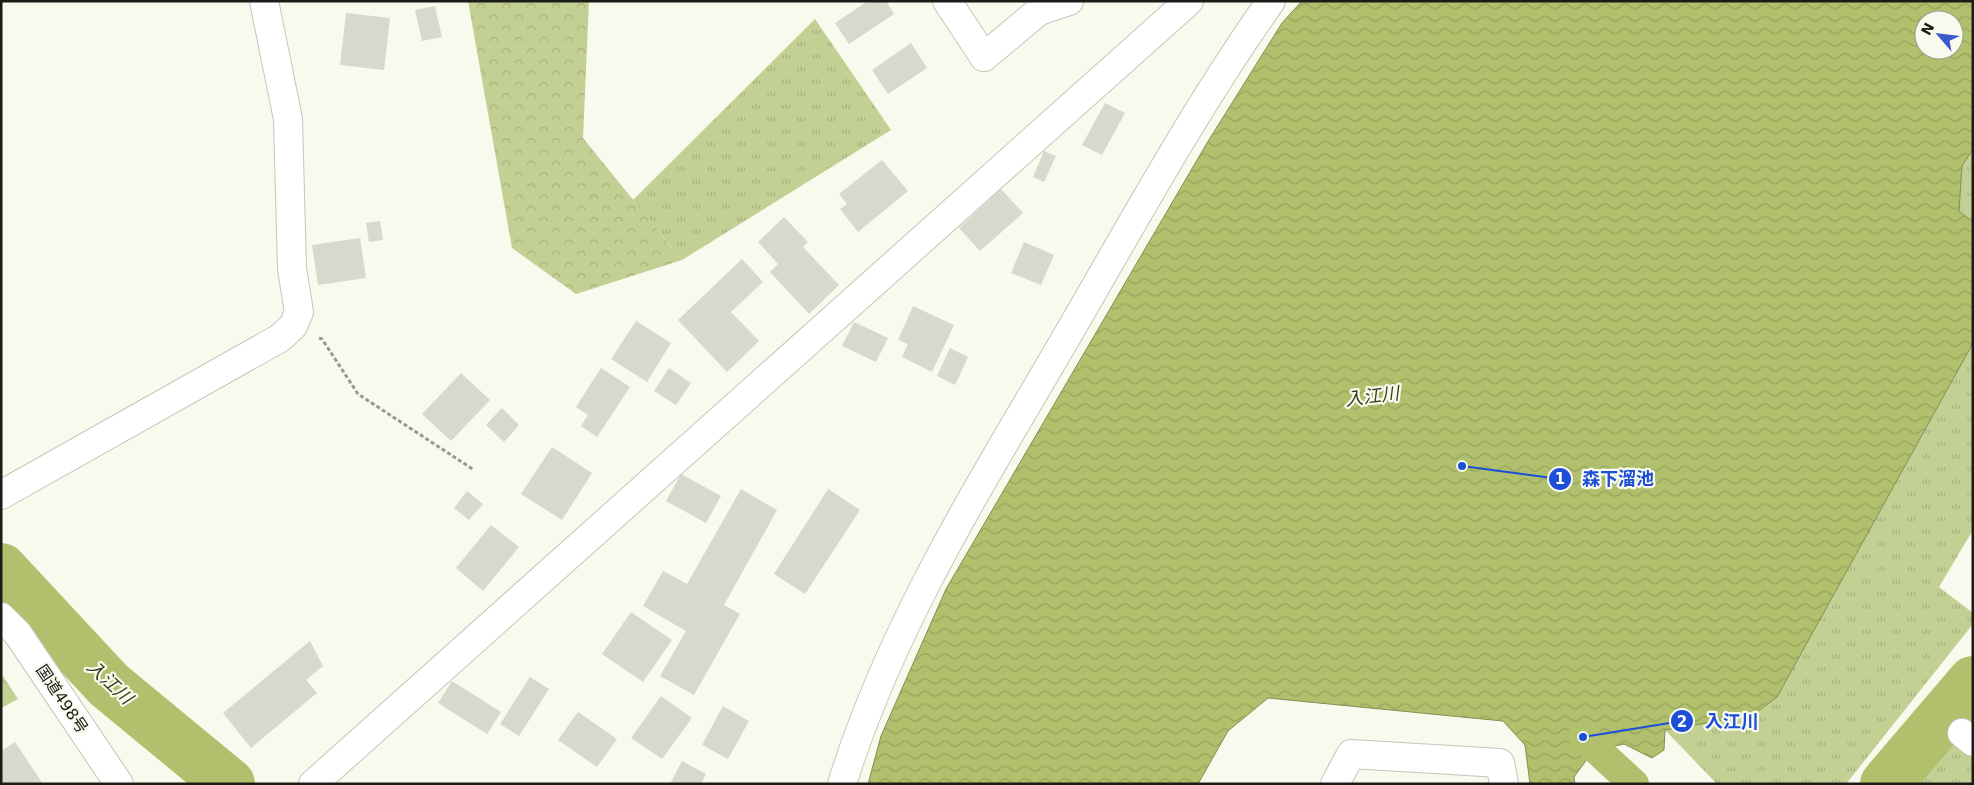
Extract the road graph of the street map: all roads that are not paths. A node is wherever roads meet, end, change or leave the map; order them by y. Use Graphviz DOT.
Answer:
graph roads {
  1 [pos="264,1"];
  2 [pos="946,1"];
  3 [pos="1069,1"];
  4 [pos="1189,1"];
  5 [pos="1271,1"];
  6 [pos="1,495"];
  7 [pos="1,617"];
  8 [pos="119,784"];
  9 [pos="313,784"];
  10 [pos="842,784"];
  11 [pos="1335,784"];
  12 [pos="1504,784"];
  1 -- 6 [label="main road"];
  2 -- 3 [label="main road"];
  4 -- 9 [label="main road"];
  5 -- 10 [label="main road"];
  7 -- 8 [label="main road, 国道498号"];
  11 -- 12 [label="main road"];
}
